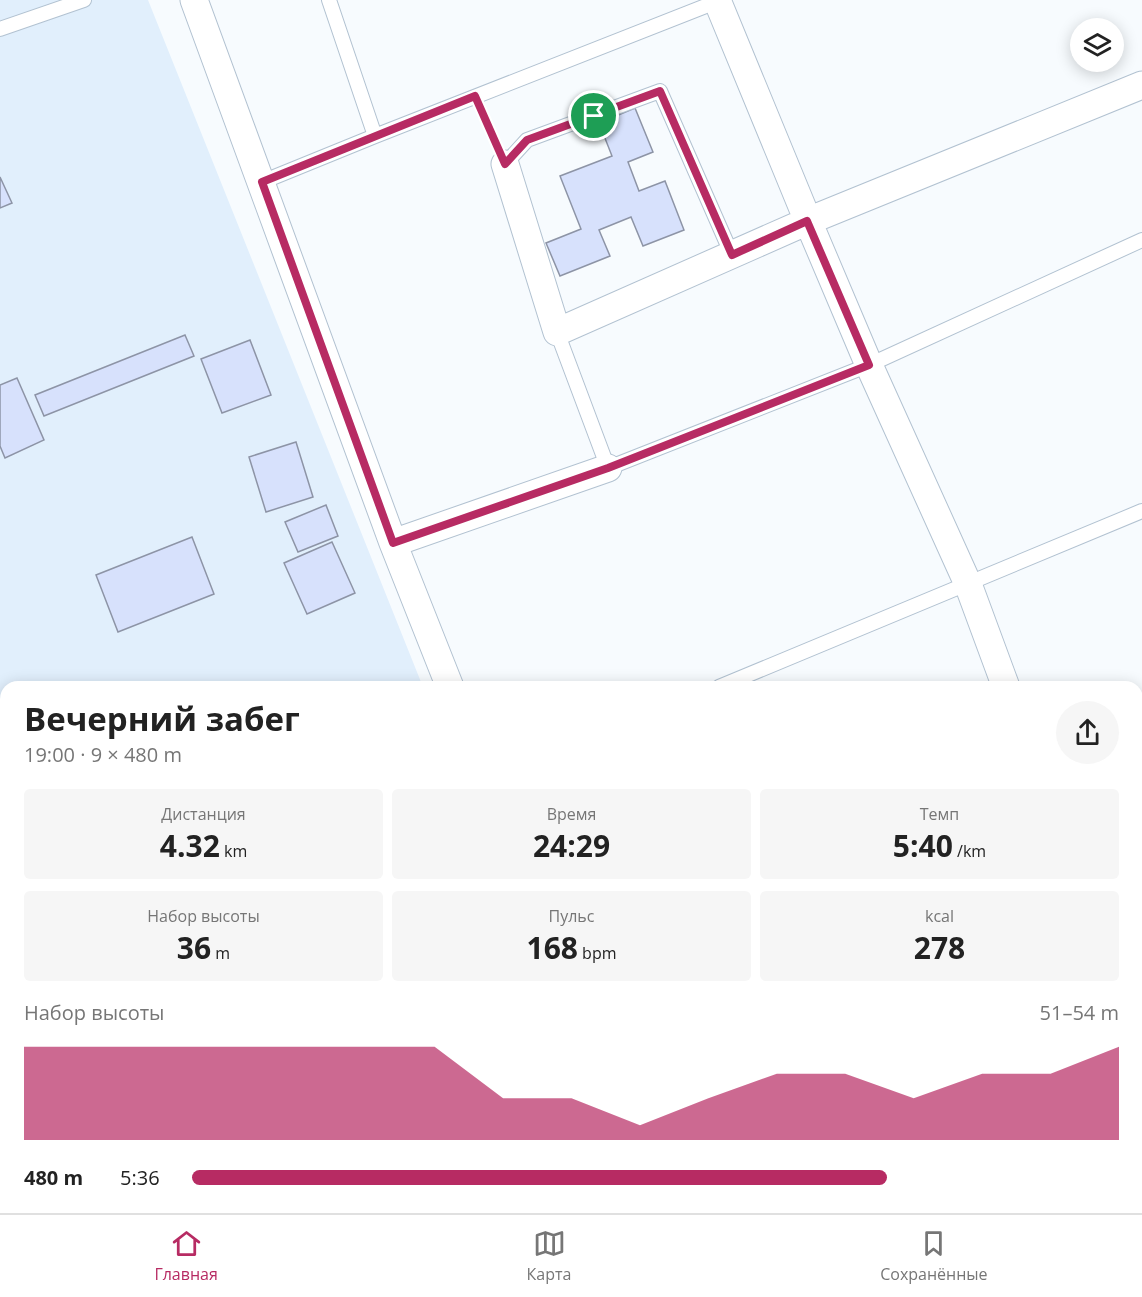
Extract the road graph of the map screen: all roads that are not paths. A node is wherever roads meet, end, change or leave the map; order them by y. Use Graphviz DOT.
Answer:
graph roads {
  1 [pos="84,0"];
  2 [pos="194,0"];
  3 [pos="329,0"];
  4 [pos="719,0"];
  5 [pos="0,28"];
  6 [pos="1142,85"];
  7 [pos="375,136"];
  8 [pos="505,164"];
  9 [pos="262,182"];
  10 [pos="807,221"];
  11 [pos="1142,240"];
  12 [pos="732,255"];
  13 [pos="557,332"];
  14 [pos="869,365"];
  15 [pos="608,468"];
  16 [pos="1142,511"];
  17 [pos="393,543"];
  18 [pos="968,584"];
  19 [pos="448,681"];
  20 [pos="734,681"];
  21 [pos="1004,681"];
  1 -- 5 [label="lane"];
  2 -- 9 [label="street"];
  3 -- 7 [label="lane"];
  4 -- 7 [label="lane"];
  4 -- 10 [label="street"];
  6 -- 10 [label="street"];
  7 -- 9 [label="lane"];
  8 -- 12 [label="lane"];
  8 -- 13 [label="street"];
  9 -- 17 [label="street"];
  10 -- 12 [label="street"];
  10 -- 14 [label="street"];
  11 -- 14 [label="lane"];
  12 -- 13 [label="street"];
  13 -- 15 [label="lane"];
  14 -- 15 [label="lane"];
  14 -- 18 [label="street"];
  15 -- 17 [label="street"];
  16 -- 18 [label="lane"];
  17 -- 19 [label="street"];
  18 -- 20 [label="lane"];
  18 -- 21 [label="street"];
}
